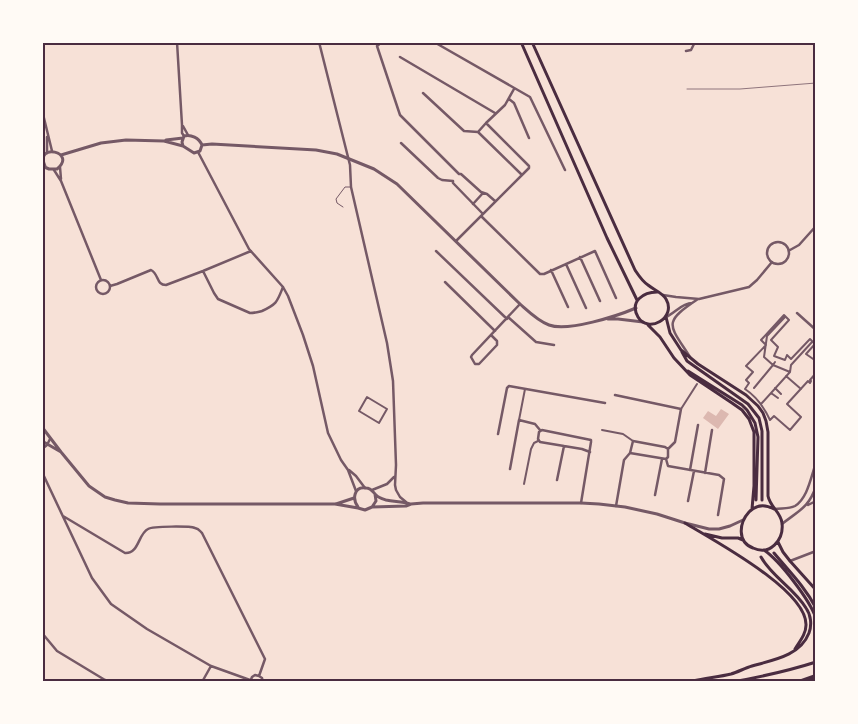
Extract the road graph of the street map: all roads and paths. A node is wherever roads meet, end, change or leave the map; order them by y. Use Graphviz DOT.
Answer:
graph roads {
  1 [pos="177,42"];
  2 [pos="319,42"];
  3 [pos="382,42"];
  4 [pos="434,42"];
  5 [pos="521,42"];
  6 [pos="532,42"];
  7 [pos="695,42"];
  8 [pos="686,51"];
  9 [pos="400,57"];
  10 [pos="514,90"];
  11 [pos="423,93"];
  12 [pos="509,99"];
  13 [pos="42,110"];
  14 [pos="495,113"];
  15 [pos="486,123"];
  16 [pos="478,132"];
  17 [pos="48,133"];
  18 [pos="185,137"];
  19 [pos="529,138"];
  20 [pos="164,141"];
  21 [pos="401,143"];
  22 [pos="202,145"];
  23 [pos="183,146"];
  24 [pos="52,151"];
  25 [pos="198,152"];
  26 [pos="47,153"];
  27 [pos="62,157"];
  28 [pos="43,158"];
  29 [pos="348,158"];
  30 [pos="44,166"];
  31 [pos="60,167"];
  32 [pos="54,170"];
  33 [pos="565,170"];
  34 [pos="522,175"];
  35 [pos="61,181"];
  36 [pos="350,187"];
  37 [pos="483,193"];
  38 [pos="495,201"];
  39 [pos="473,204"];
  40 [pos="343,207"];
  41 [pos="482,215"];
  42 [pos="816,226"];
  43 [pos="456,241"];
  44 [pos="790,250"];
  45 [pos="251,251"];
  46 [pos="436,251"];
  47 [pos="580,257"];
  48 [pos="772,262"];
  49 [pos="566,264"];
  50 [pos="551,270"];
  51 [pos="203,271"];
  52 [pos="101,280"];
  53 [pos="445,282"];
  54 [pos="110,286"];
  55 [pos="282,287"];
  56 [pos="657,292"];
  57 [pos="662,294"];
  58 [pos="616,298"];
  59 [pos="699,299"];
  60 [pos="600,301"];
  61 [pos="638,301"];
  62 [pos="693,302"];
  63 [pos="520,304"];
  64 [pos="568,307"];
  65 [pos="586,308"];
  66 [pos="636,308"];
  67 [pos="797,313"];
  68 [pos="666,317"];
  69 [pos="786,317"];
  70 [pos="508,318"];
  71 [pos="602,320"];
  72 [pos="643,322"];
  73 [pos="648,324"];
  74 [pos="816,330"];
  75 [pos="495,331"];
  76 [pos="491,335"];
  77 [pos="812,342"];
  78 [pos="554,346"];
  79 [pos="680,350"];
  80 [pos="759,352"];
  81 [pos="764,356"];
  82 [pos="691,358"];
  83 [pos="816,361"];
  84 [pos="774,362"];
  85 [pos="773,366"];
  86 [pos="684,368"];
  87 [pos="790,372"];
  88 [pos="816,373"];
  89 [pos="786,376"];
  90 [pos="697,384"];
  91 [pos="754,388"];
  92 [pos="775,388"];
  93 [pos="525,389"];
  94 [pos="801,389"];
  95 [pos="771,393"];
  96 [pos="781,394"];
  97 [pos="615,395"];
  98 [pos="778,398"];
  99 [pos="605,403"];
  100 [pos="761,404"];
  101 [pos="681,409"];
  102 [pos="359,411"];
  103 [pos="519,420"];
  104 [pos="698,425"];
  105 [pos="42,427"];
  106 [pos="540,430"];
  107 [pos="602,430"];
  108 [pos="712,430"];
  109 [pos="45,431"];
  110 [pos="498,434"];
  111 [pos="50,437"];
  112 [pos="42,441"];
  113 [pos="538,441"];
  114 [pos="633,441"];
  115 [pos="47,445"];
  116 [pos="564,446"];
  117 [pos="42,449"];
  118 [pos="668,449"];
  119 [pos="61,452"];
  120 [pos="590,452"];
  121 [pos="630,453"];
  122 [pos="664,459"];
  123 [pos="816,463"];
  124 [pos="510,469"];
  125 [pos="348,470"];
  126 [pos="692,471"];
  127 [pos="42,472"];
  128 [pos="705,473"];
  129 [pos="395,476"];
  130 [pos="557,480"];
  131 [pos="524,484"];
  132 [pos="816,486"];
  133 [pos="365,488"];
  134 [pos="372,490"];
  135 [pos="357,491"];
  136 [pos="375,494"];
  137 [pos="656,495"];
  138 [pos="354,498"];
  139 [pos="756,500"];
  140 [pos="762,500"];
  141 [pos="688,501"];
  142 [pos="816,501"];
  143 [pos="406,502"];
  144 [pos="581,503"];
  145 [pos="335,504"];
  146 [pos="411,504"];
  147 [pos="807,505"];
  148 [pos="616,506"];
  149 [pos="372,507"];
  150 [pos="358,508"];
  151 [pos="752,509"];
  152 [pos="774,509"];
  153 [pos="63,516"];
  154 [pos="718,516"];
  155 [pos="743,520"];
  156 [pos="685,523"];
  157 [pos="782,524"];
  158 [pos="700,532"];
  159 [pos="744,541"];
  160 [pos="778,542"];
  161 [pos="763,550"];
  162 [pos="816,551"];
  163 [pos="774,553"];
  164 [pos="761,557"];
  165 [pos="790,561"];
  166 [pos="810,585"];
  167 [pos="816,590"];
  168 [pos="816,595"];
  169 [pos="816,608"];
  170 [pos="816,618"];
  171 [pos="42,633"];
  172 [pos="794,651"];
  173 [pos="816,662"];
  174 [pos="211,666"];
  175 [pos="259,676"];
  176 [pos="816,676"];
  177 [pos="250,681"];
  178 [pos="693,681"];
  179 [pos="114,682"];
  180 [pos="202,682"];
  181 [pos="263,682"];
  182 [pos="682,682"];
  183 [pos="731,682"];
  184 [pos="799,682"];
  1 -- 18 [label="street"];
  2 -- 29 [label="street"];
  3 -- 37 [label="street"];
  4 -- 10 [label="street"];
  5 -- 61 [label="main road"];
  6 -- 56 [label="main road"];
  7 -- 8 [label="street"];
  9 -- 14 [label="street"];
  10 -- 12 [label="street"];
  10 -- 33 [label="street"];
  11 -- 16 [label="street"];
  12 -- 14 [label="street"];
  12 -- 19 [label="street"];
  13 -- 17 [label="street"];
  14 -- 15 [label="street"];
  15 -- 16 [label="street"];
  15 -- 34 [label="street"];
  16 -- 34 [label="street"];
  17 -- 24 [label="street"];
  17 -- 26 [label="street"];
  18 -- 20 [label="street"];
  18 -- 22 [label="street"];
  18 -- 23 [label="street"];
  20 -- 23 [label="street"];
  20 -- 27 [label="street"];
  21 -- 39 [label="street"];
  22 -- 25 [label="street"];
  22 -- 29 [label="street"];
  23 -- 25 [label="street"];
  24 -- 26 [label="street"];
  24 -- 27 [label="street"];
  25 -- 45 [label="street"];
  26 -- 28 [label="street"];
  27 -- 31 [label="street"];
  28 -- 30 [label="street"];
  29 -- 36 [label="street"];
  29 -- 43 [label="street"];
  30 -- 32 [label="street"];
  31 -- 32 [label="street"];
  31 -- 35 [label="street"];
  32 -- 35 [label="street"];
  34 -- 38 [label="street"];
  35 -- 52 [label="street"];
  36 -- 40 [label="lane"];
  36 -- 129 [label="street"];
  37 -- 38 [label="street"];
  37 -- 39 [label="street"];
  38 -- 41 [label="street"];
  39 -- 41 [label="street"];
  41 -- 43 [label="street"];
  41 -- 50 [label="street"];
  42 -- 44 [label="street"];
  43 -- 63 [label="street"];
  44 -- 48 [label="street"];
  44 -- 48 [label="street"];
  45 -- 51 [label="street"];
  45 -- 55 [label="street"];
  46 -- 70 [label="street"];
  47 -- 49 [label="street"];
  47 -- 58 [label="street"];
  47 -- 60 [label="street"];
  48 -- 59 [label="street"];
  49 -- 50 [label="street"];
  49 -- 65 [label="street"];
  50 -- 64 [label="street"];
  51 -- 54 [label="street"];
  51 -- 55 [label="street"];
  52 -- 54 [label="street"];
  52 -- 54 [label="street"];
  53 -- 75 [label="street"];
  55 -- 125 [label="street"];
  56 -- 57 [label="main road"];
  56 -- 61 [label="main road"];
  57 -- 59 [label="street"];
  57 -- 68 [label="main road"];
  59 -- 62 [label="street"];
  61 -- 66 [label="main road"];
  62 -- 68 [label="street"];
  62 -- 82 [label="street"];
  63 -- 70 [label="street"];
  63 -- 71 [label="street"];
  66 -- 71 [label="street"];
  66 -- 72 [label="main road"];
  67 -- 74 [label="street"];
  68 -- 73 [label="main road"];
  68 -- 79 [label="main road"];
  69 -- 77 [label="street"];
  69 -- 80 [label="street"];
  69 -- 81 [label="street"];
  70 -- 75 [label="street"];
  70 -- 78 [label="street"];
  71 -- 72 [label="street"];
  72 -- 73 [label="main road"];
  73 -- 86 [label="main road"];
  75 -- 76 [label="street"];
  76 -- 76 [label="street"];
  77 -- 83 [label="street"];
  77 -- 87 [label="street"];
  79 -- 82 [label="main road"];
  79 -- 140 [label="main road"];
  80 -- 81 [label="street"];
  80 -- 100 [label="street"];
  81 -- 85 [label="street"];
  82 -- 152 [label="main road"];
  84 -- 85 [label="street"];
  85 -- 87 [label="street"];
  85 -- 91 [label="street"];
  86 -- 139 [label="main road"];
  86 -- 151 [label="main road"];
  87 -- 89 [label="street"];
  88 -- 94 [label="street"];
  89 -- 92 [label="street"];
  89 -- 94 [label="street"];
  90 -- 101 [label="street"];
  92 -- 95 [label="street"];
  92 -- 96 [label="street"];
  93 -- 99 [label="street"];
  93 -- 103 [label="street"];
  93 -- 110 [label="street"];
  94 -- 100 [label="street"];
  95 -- 98 [label="street"];
  95 -- 100 [label="street"];
  97 -- 101 [label="street"];
  101 -- 118 [label="street"];
  102 -- 102 [label="street"];
  103 -- 106 [label="street"];
  103 -- 124 [label="street"];
  104 -- 126 [label="street"];
  105 -- 109 [label="street"];
  106 -- 113 [label="street"];
  106 -- 120 [label="street"];
  107 -- 114 [label="street"];
  108 -- 128 [label="street"];
  109 -- 111 [label="street"];
  111 -- 115 [label="street"];
  111 -- 119 [label="street"];
  112 -- 115 [label="street"];
  113 -- 116 [label="street"];
  113 -- 131 [label="street"];
  114 -- 118 [label="street"];
  114 -- 121 [label="street"];
  115 -- 117 [label="street"];
  115 -- 119 [label="street"];
  116 -- 120 [label="street"];
  116 -- 130 [label="street"];
  118 -- 122 [label="street"];
  119 -- 145 [label="street"];
  120 -- 144 [label="street"];
  121 -- 122 [label="street"];
  121 -- 148 [label="street"];
  122 -- 126 [label="street"];
  122 -- 137 [label="street"];
  123 -- 152 [label="street"];
  125 -- 133 [label="street"];
  125 -- 135 [label="street"];
  126 -- 128 [label="street"];
  126 -- 141 [label="street"];
  127 -- 153 [label="street"];
  128 -- 154 [label="street"];
  129 -- 134 [label="street"];
  129 -- 143 [label="street"];
  132 -- 147 [label="street"];
  133 -- 134 [label="street"];
  133 -- 135 [label="street"];
  134 -- 136 [label="street"];
  135 -- 138 [label="street"];
  136 -- 143 [label="street"];
  136 -- 149 [label="street"];
  138 -- 145 [label="street"];
  138 -- 150 [label="street"];
  142 -- 147 [label="street"];
  143 -- 146 [label="street"];
  144 -- 146 [label="street"];
  144 -- 148 [label="street"];
  145 -- 150 [label="street"];
  146 -- 149 [label="street"];
  147 -- 157 [label="street"];
  148 -- 156 [label="street"];
  149 -- 150 [label="street"];
  151 -- 152 [label="main road"];
  151 -- 155 [label="main road"];
  152 -- 157 [label="main road"];
  153 -- 174 [label="street"];
  153 -- 175 [label="street"];
  155 -- 156 [label="street"];
  155 -- 159 [label="main road"];
  156 -- 158 [label="main road"];
  157 -- 160 [label="main road"];
  158 -- 159 [label="main road"];
  158 -- 172 [label="main road"];
  159 -- 161 [label="main road"];
  160 -- 161 [label="main road"];
  160 -- 165 [label="main road"];
  161 -- 170 [label="main road"];
  162 -- 165 [label="street"];
  163 -- 169 [label="main road"];
  164 -- 172 [label="main road"];
  165 -- 166 [label="main road"];
  166 -- 167 [label="main road"];
  166 -- 168 [label="main road"];
  171 -- 179 [label="street"];
  172 -- 178 [label="main road"];
  173 -- 183 [label="main road"];
  174 -- 177 [label="street"];
  174 -- 180 [label="street"];
  175 -- 177 [label="street"];
  175 -- 181 [label="street"];
  176 -- 184 [label="highway"];
  178 -- 182 [label="main road"];
  178 -- 183 [label="main road"];
}
